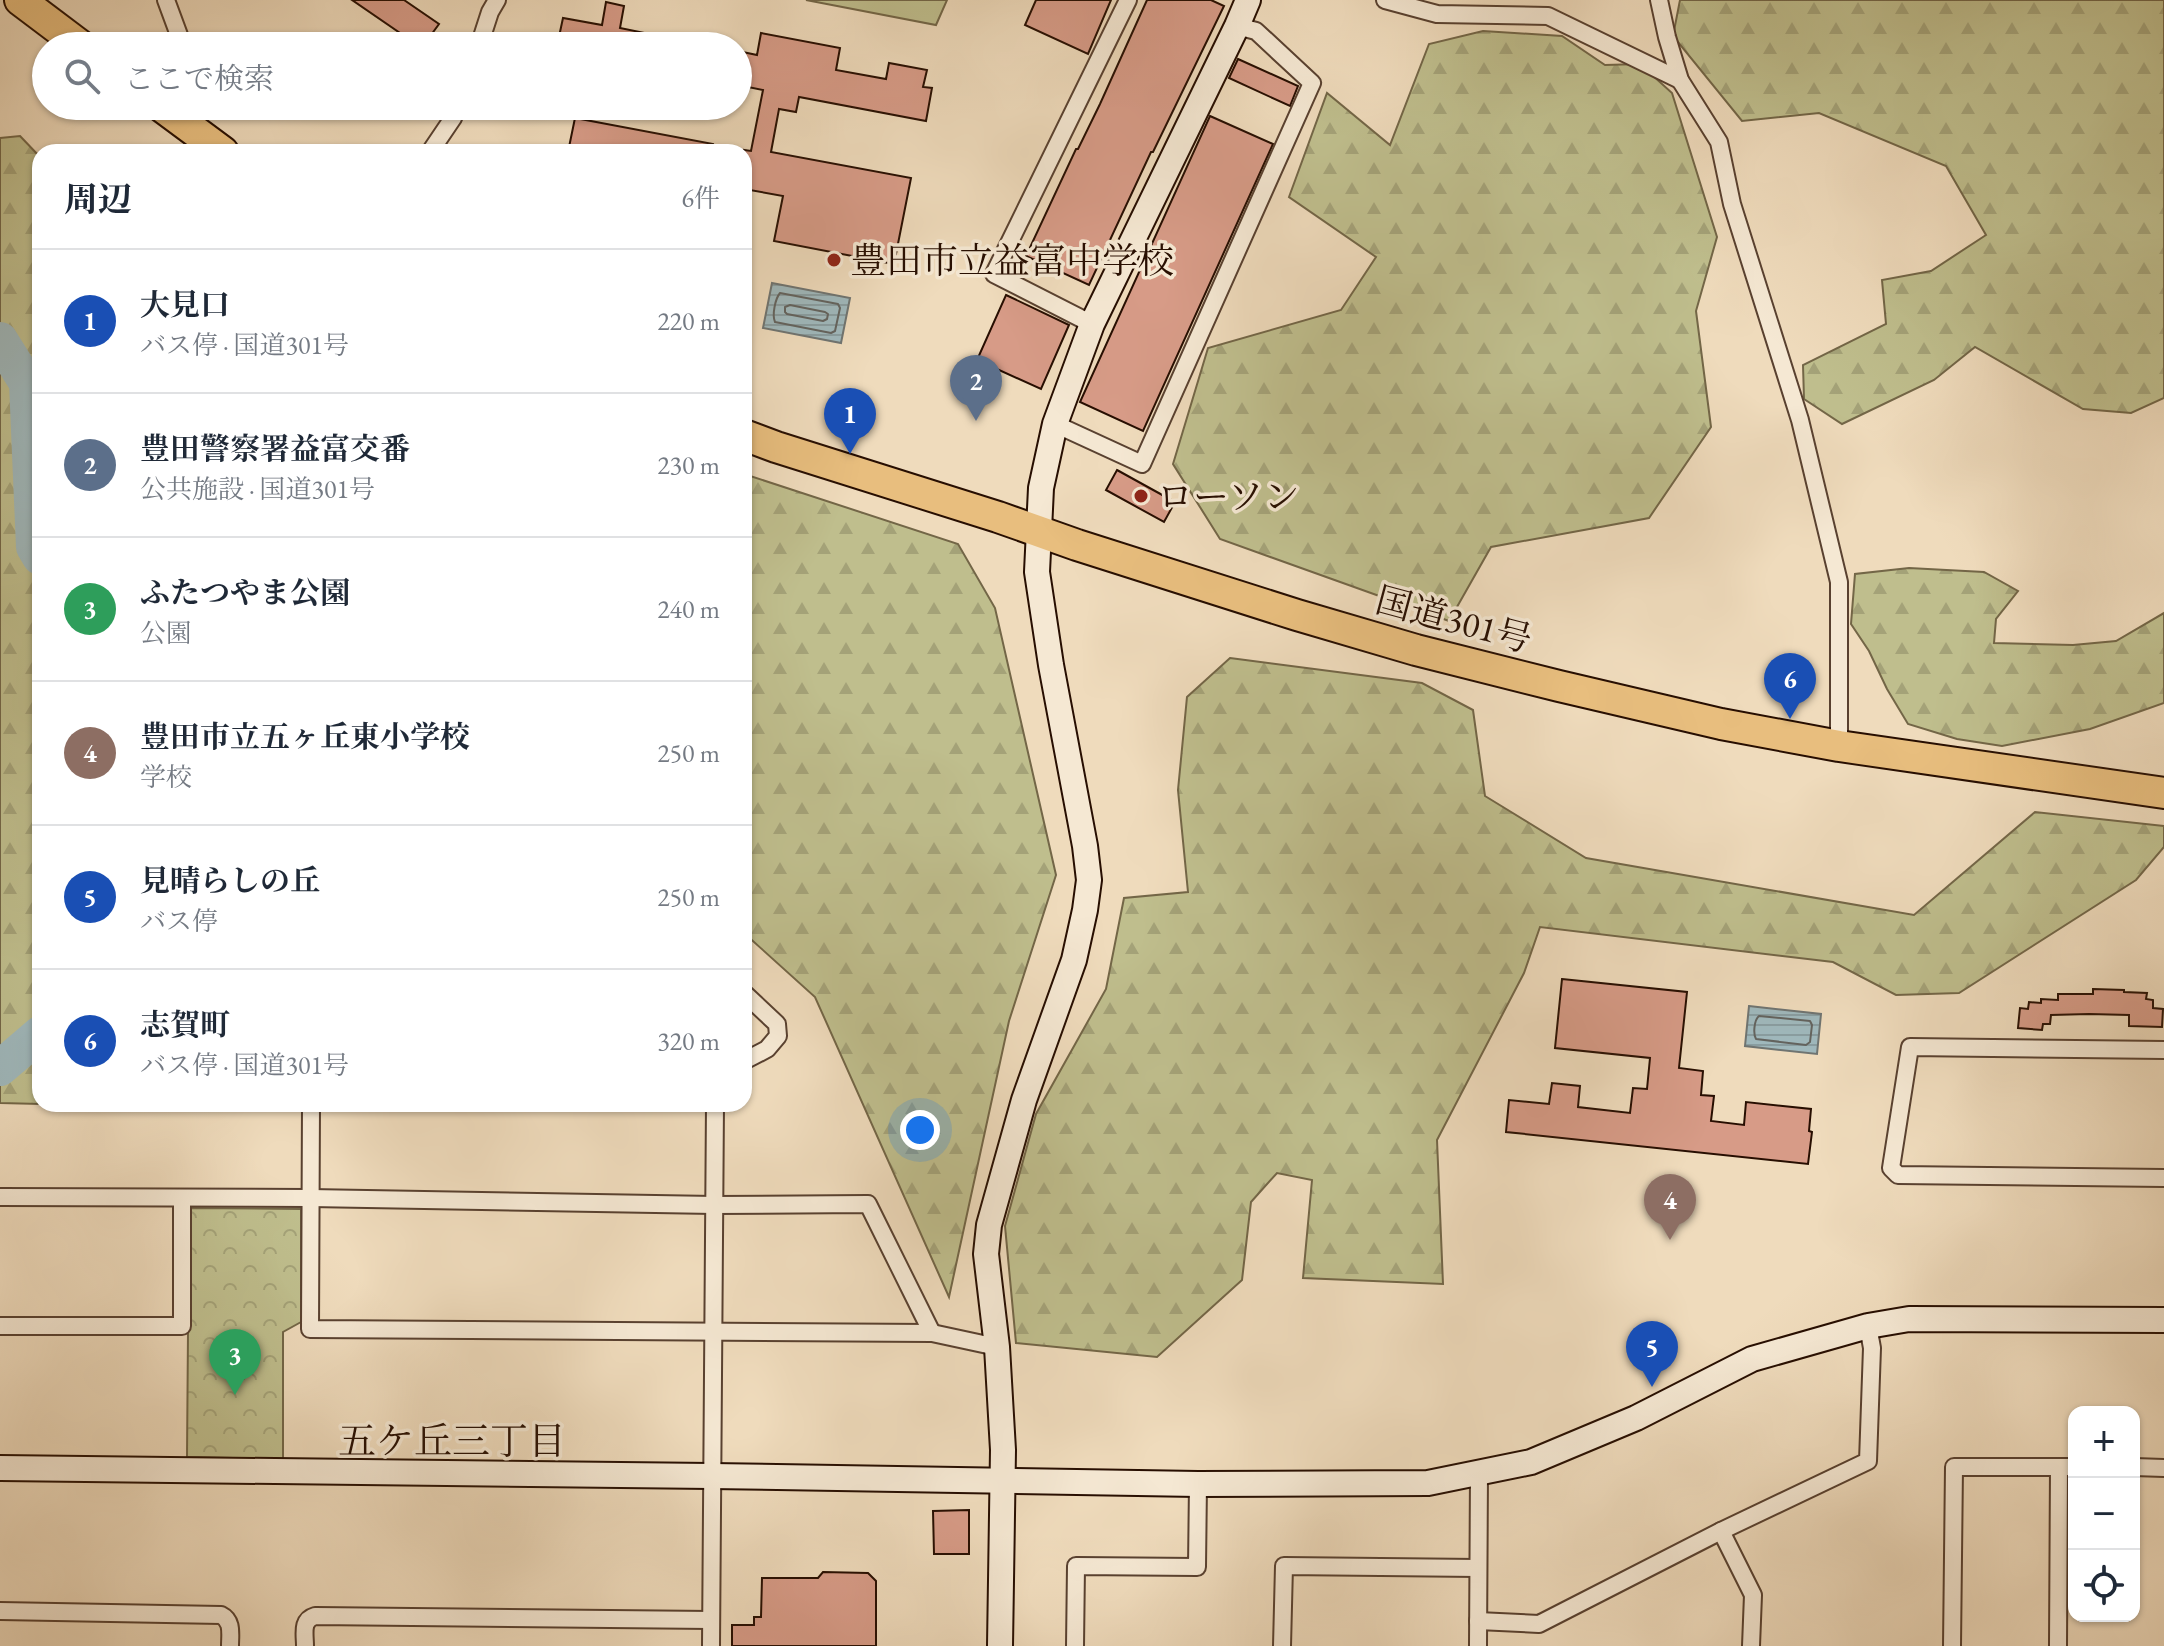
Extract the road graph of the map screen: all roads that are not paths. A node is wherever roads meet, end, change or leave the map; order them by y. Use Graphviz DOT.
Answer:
graph roads {
  1 [pos="20,0"];
  2 [pos="166,0"];
  3 [pos="497,0"];
  4 [pos="1128,0"];
  5 [pos="1385,0"];
  6 [pos="1659,0"];
  7 [pos="1245,1"];
  8 [pos="1237,26"];
  9 [pos="62,32"];
  10 [pos="178,32"];
  11 [pos="484,32"];
  12 [pos="1680,80"];
  13 [pos="188,120"];
  14 [pos="452,120"];
  15 [pos="214,144"];
  16 [pos="435,144"];
  17 [pos="1092,324"];
  18 [pos="1055,424"];
  19 [pos="752,438"];
  20 [pos="1038,531"];
  21 [pos="1839,746"];
  22 [pos="2164,793"];
  23 [pos="752,1001"];
  24 [pos="2164,1050"];
  25 [pos="752,1057"];
  26 [pos="311,1112"];
  27 [pos="715,1112"];
  28 [pos="2164,1178"];
  29 [pos="0,1197"];
  30 [pos="182,1198"];
  31 [pos="310,1198"];
  32 [pos="714,1205"];
  33 [pos="2164,1320"];
  34 [pos="0,1326"];
  35 [pos="1868,1326"];
  36 [pos="713,1333"];
  37 [pos="932,1333"];
  38 [pos="997,1347"];
  39 [pos="2066,1467"];
  40 [pos="2140,1467"];
  41 [pos="0,1468"];
  42 [pos="2164,1468"];
  43 [pos="1479,1474"];
  44 [pos="711,1476"];
  45 [pos="1002,1480"];
  46 [pos="1198,1484"];
  47 [pos="1721,1531"];
  48 [pos="1478,1568"];
  49 [pos="0,1611"];
  50 [pos="711,1620"];
  51 [pos="1478,1621"];
  52 [pos="230,1646"];
  53 [pos="305,1646"];
  54 [pos="711,1646"];
  55 [pos="1000,1646"];
  56 [pos="1075,1646"];
  57 [pos="1282,1646"];
  58 [pos="1478,1646"];
  59 [pos="1751,1646"];
  60 [pos="1952,1646"];
  61 [pos="2058,1646"];
  1 -- 9 [label="highway"];
  2 -- 10 [label="street"];
  3 -- 11 [label="street"];
  4 -- 17 [label="street"];
  5 -- 12 [label="street"];
  6 -- 12 [label="street"];
  7 -- 8 [label="street"];
  8 -- 17 [label="street"];
  8 -- 18 [label="street"];
  12 -- 21 [label="street"];
  13 -- 15 [label="highway"];
  14 -- 16 [label="street"];
  17 -- 18 [label="street"];
  18 -- 20 [label="street"];
  19 -- 20 [label="highway, 国道301号"];
  20 -- 21 [label="highway, 国道301号"];
  20 -- 38 [label="street"];
  21 -- 22 [label="highway, 国道301号"];
  23 -- 25 [label="street"];
  24 -- 28 [label="street"];
  26 -- 31 [label="street"];
  27 -- 32 [label="street"];
  29 -- 30 [label="street"];
  30 -- 31 [label="street"];
  30 -- 34 [label="street"];
  31 -- 32 [label="street"];
  31 -- 36 [label="street"];
  32 -- 36 [label="street"];
  32 -- 37 [label="street"];
  33 -- 35 [label="street"];
  35 -- 43 [label="street"];
  35 -- 47 [label="street"];
  36 -- 37 [label="street"];
  36 -- 44 [label="street"];
  37 -- 38 [label="street"];
  38 -- 45 [label="street"];
  39 -- 60 [label="street"];
  39 -- 61 [label="street"];
  40 -- 42 [label="street"];
  41 -- 44 [label="street"];
  43 -- 46 [label="street"];
  43 -- 48 [label="street"];
  44 -- 45 [label="street"];
  44 -- 50 [label="street"];
  45 -- 46 [label="street"];
  45 -- 55 [label="street"];
  46 -- 56 [label="street"];
  47 -- 51 [label="street"];
  47 -- 59 [label="street"];
  48 -- 51 [label="street"];
  48 -- 57 [label="street"];
  49 -- 52 [label="street"];
  50 -- 53 [label="street"];
  50 -- 54 [label="street"];
  51 -- 58 [label="street"];
}
